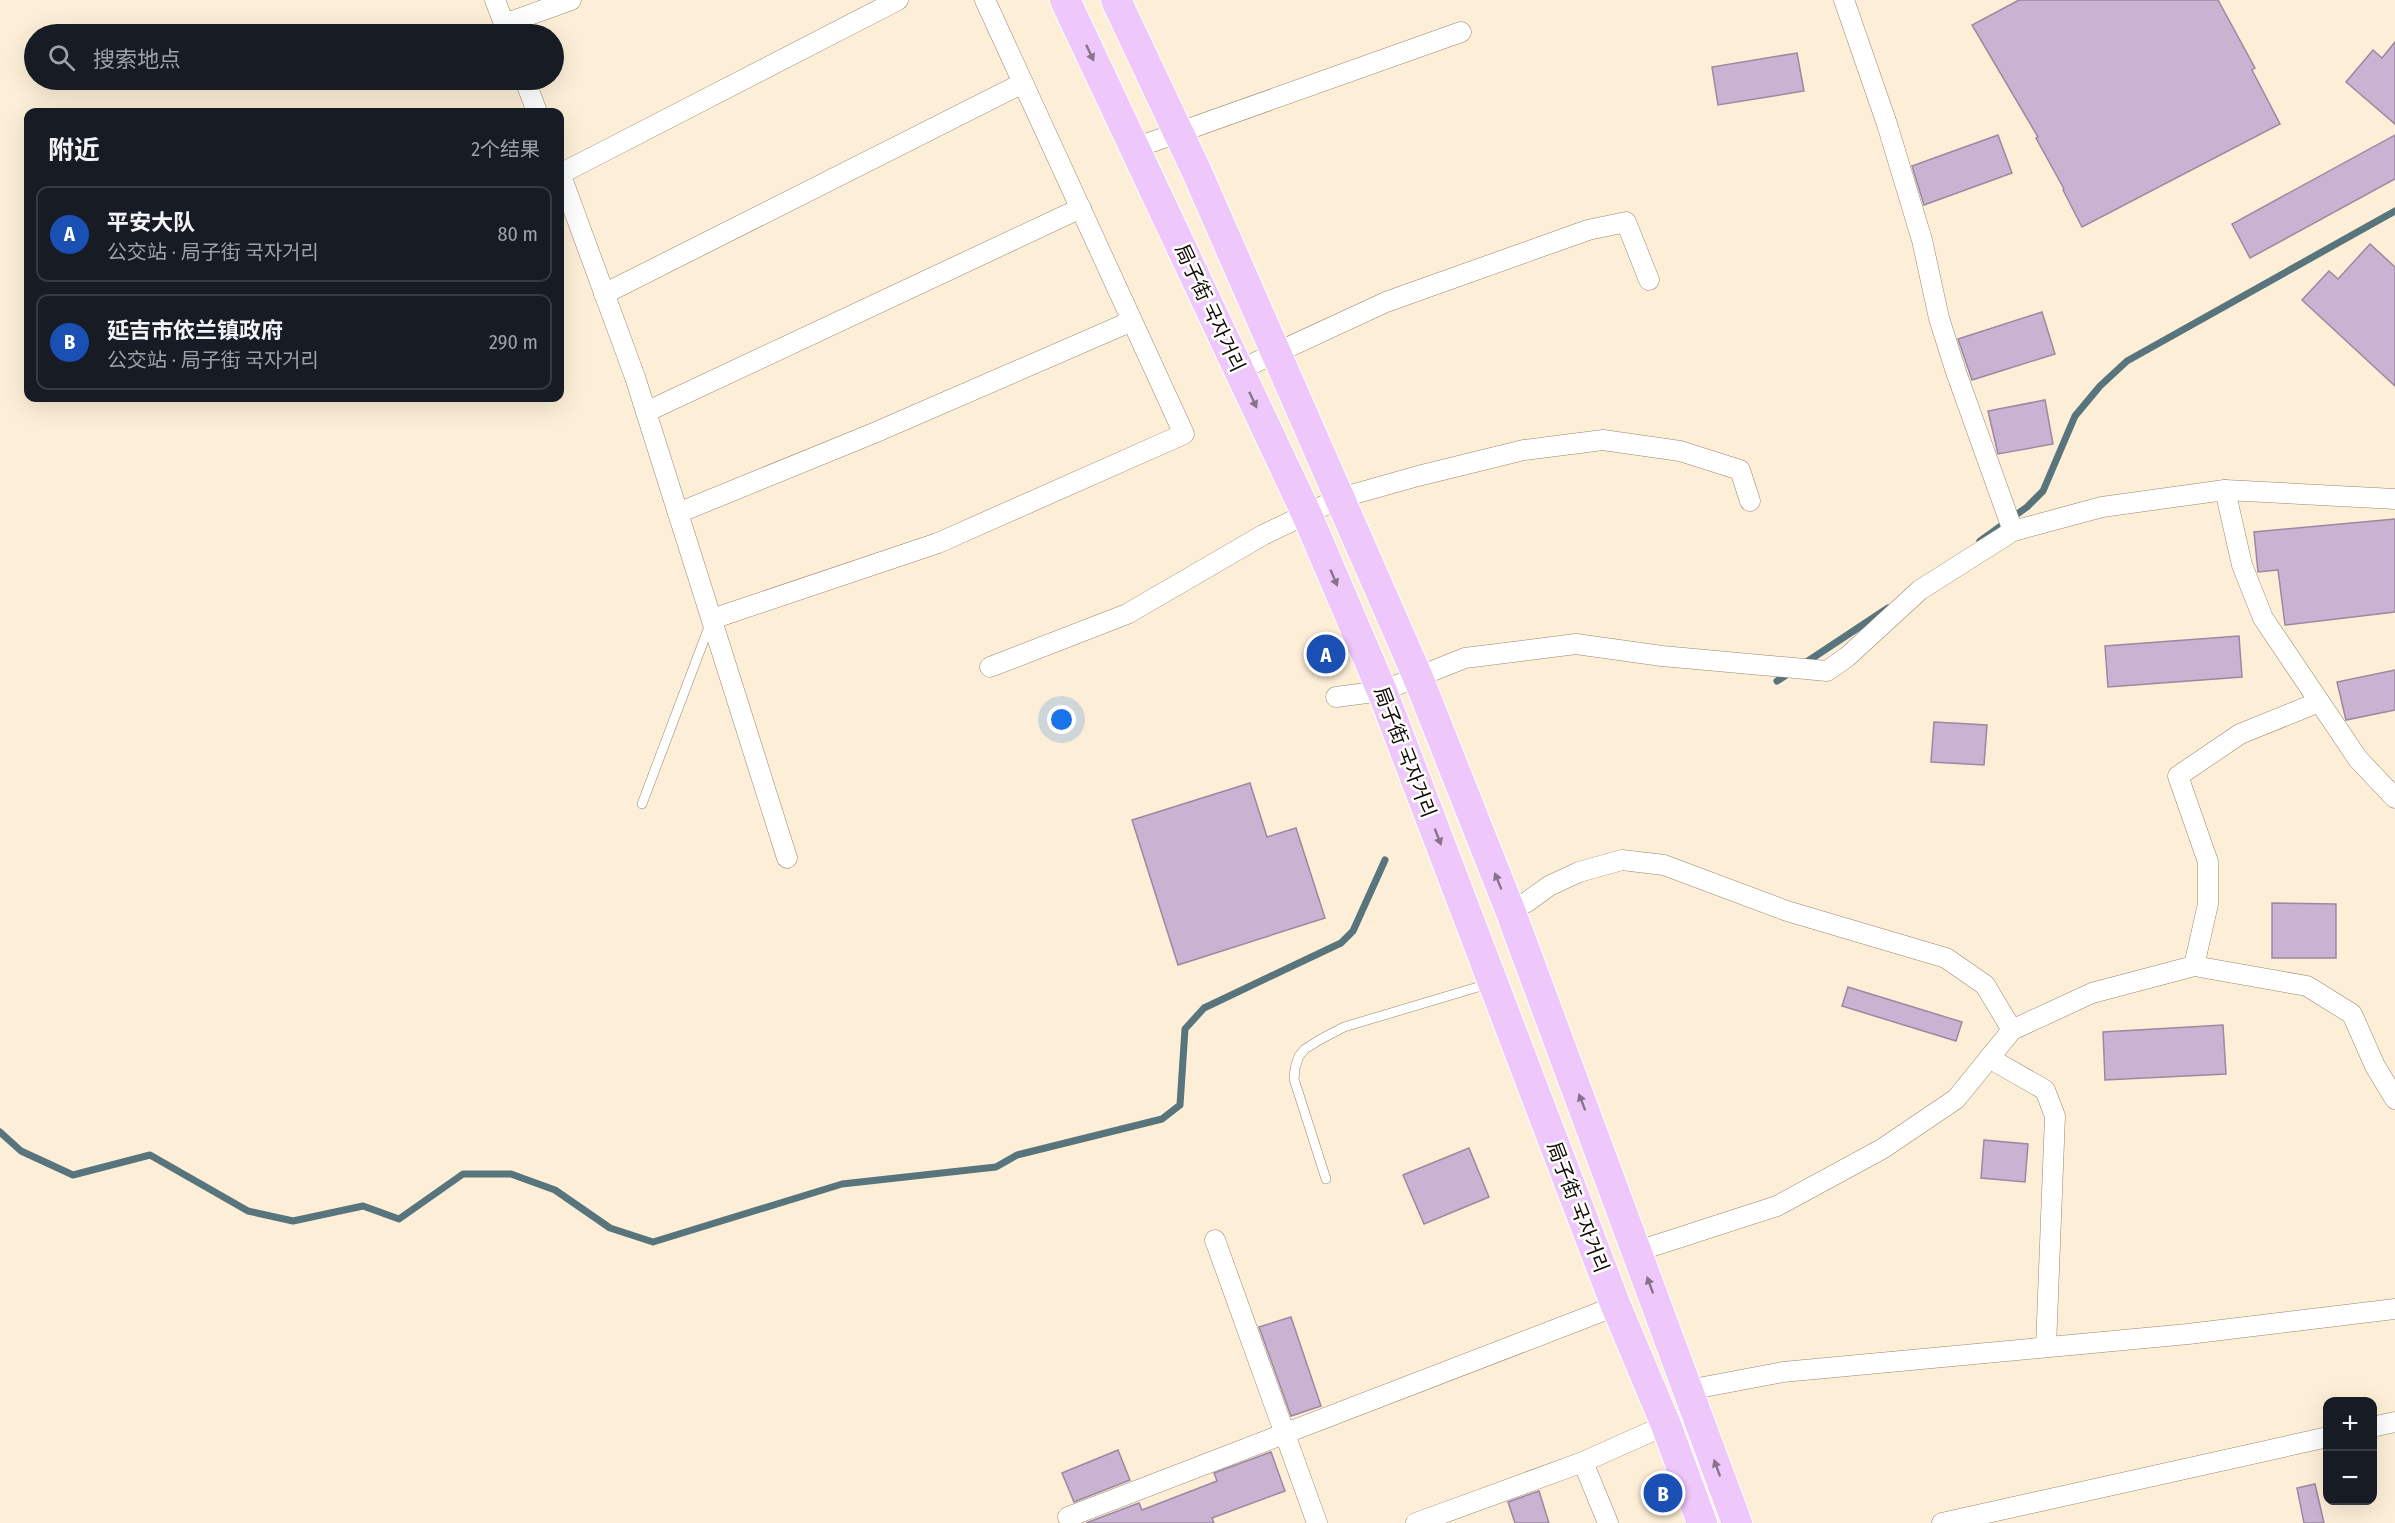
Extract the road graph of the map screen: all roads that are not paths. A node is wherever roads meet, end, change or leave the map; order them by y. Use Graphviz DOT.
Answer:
graph roads {
  1 [pos="495,0"];
  2 [pos="571,0"];
  3 [pos="898,0"];
  4 [pos="985,0"];
  5 [pos="1065,0"];
  6 [pos="1116,0"];
  7 [pos="1845,0"];
  8 [pos="504,24"];
  9 [pos="517,24"];
  10 [pos="1461,32"];
  11 [pos="1023,82"];
  12 [pos="529,90"];
  13 [pos="536,108"];
  14 [pos="1178,132"];
  15 [pos="1135,148"];
  16 [pos="564,172"];
  17 [pos="564,185"];
  18 [pos="1081,208"];
  19 [pos="1650,280"];
  20 [pos="604,294"];
  21 [pos="1132,321"];
  22 [pos="1275,352"];
  23 [pos="1239,370"];
  24 [pos="646,412"];
  25 [pos="2225,490"];
  26 [pos="1340,498"];
  27 [pos="2395,500"];
  28 [pos="1750,501"];
  29 [pos="678,513"];
  30 [pos="1307,514"];
  31 [pos="2008,522"];
  32 [pos="711,619"];
  33 [pos="990,668"];
  34 [pos="1417,675"];
  35 [pos="1382,691"];
  36 [pos="1336,697"];
  37 [pos="2319,702"];
  38 [pos="2395,798"];
  39 [pos="642,804"];
  40 [pos="787,858"];
  41 [pos="1510,910"];
  42 [pos="2194,966"];
  43 [pos="1494,982"];
  44 [pos="2012,1030"];
  45 [pos="1989,1058"];
  46 [pos="2395,1099"];
  47 [pos="1326,1179"];
  48 [pos="1215,1240"];
  49 [pos="1638,1251"];
  50 [pos="1616,1306"];
  51 [pos="2395,1309"];
  52 [pos="2046,1347"];
  53 [pos="1692,1401"];
  54 [pos="2395,1422"];
  55 [pos="1666,1425"];
  56 [pos="2377,1426"];
  57 [pos="1284,1434"];
  58 [pos="2323,1438"];
  59 [pos="1583,1462"];
  60 [pos="1068,1517"];
  61 [pos="1317,1523"];
  62 [pos="1416,1523"];
  63 [pos="1608,1523"];
  64 [pos="1702,1523"];
  65 [pos="1737,1523"];
  66 [pos="1942,1523"];
  1 -- 8 [label="street"];
  2 -- 9 [label="street"];
  3 -- 16 [label="street"];
  4 -- 11 [label="street"];
  5 -- 15 [label="main road, 局子街 국자거리, one-way"];
  6 -- 14 [label="main road, 局子街 국자거리"];
  7 -- 31 [label="street"];
  10 -- 14 [label="street"];
  11 -- 18 [label="street"];
  11 -- 20 [label="street"];
  12 -- 13 [label="street"];
  14 -- 15 [label="street"];
  14 -- 22 [label="main road, 局子街 국자거리"];
  15 -- 23 [label="main road, 局子街 국자거리"];
  17 -- 20 [label="street"];
  18 -- 21 [label="street"];
  18 -- 24 [label="street"];
  19 -- 22 [label="street"];
  20 -- 24 [label="street"];
  21 -- 29 [label="street"];
  21 -- 32 [label="street"];
  22 -- 23 [label="street"];
  22 -- 26 [label="main road, 局子街 국자거리"];
  23 -- 30 [label="main road, 局子街 국자거리, one-way"];
  24 -- 29 [label="street"];
  25 -- 27 [label="street"];
  25 -- 31 [label="street"];
  25 -- 37 [label="street"];
  26 -- 28 [label="street"];
  26 -- 30 [label="street"];
  26 -- 34 [label="main road, 局子街 국자거리"];
  29 -- 32 [label="street"];
  30 -- 33 [label="street"];
  30 -- 35 [label="main road, 局子街 국자거리, one-way"];
  31 -- 34 [label="street"];
  32 -- 39 [label="lane"];
  32 -- 40 [label="street"];
  34 -- 35 [label="street"];
  41 -- 34 [label="main road, 局子街 국자거리, one-way"];
  35 -- 36 [label="street"];
  35 -- 43 [label="main road, 局子街 국자거리, one-way"];
  37 -- 38 [label="street"];
  37 -- 42 [label="street"];
  41 -- 44 [label="street"];
  49 -- 41 [label="main road, 局子街 국자거리, one-way"];
  42 -- 44 [label="street"];
  42 -- 46 [label="street"];
  43 -- 47 [label="lane"];
  43 -- 50 [label="main road, 局子街 국자거리"];
  44 -- 45 [label="street"];
  45 -- 49 [label="street"];
  45 -- 52 [label="street"];
  48 -- 57 [label="street"];
  53 -- 49 [label="main road, 局子街 국자거리, one-way"];
  50 -- 55 [label="main road, 局子街 국자거리"];
  50 -- 57 [label="street"];
  51 -- 52 [label="street"];
  52 -- 53 [label="street"];
  53 -- 55 [label="street"];
  65 -- 53 [label="main road, 局子街 국자거리, one-way"];
  54 -- 56 [label="street"];
  55 -- 59 [label="street"];
  55 -- 64 [label="main road, 局子街 국자거리"];
  57 -- 60 [label="street"];
  57 -- 61 [label="street"];
  58 -- 66 [label="street"];
  59 -- 62 [label="street"];
  59 -- 63 [label="street"];
}
